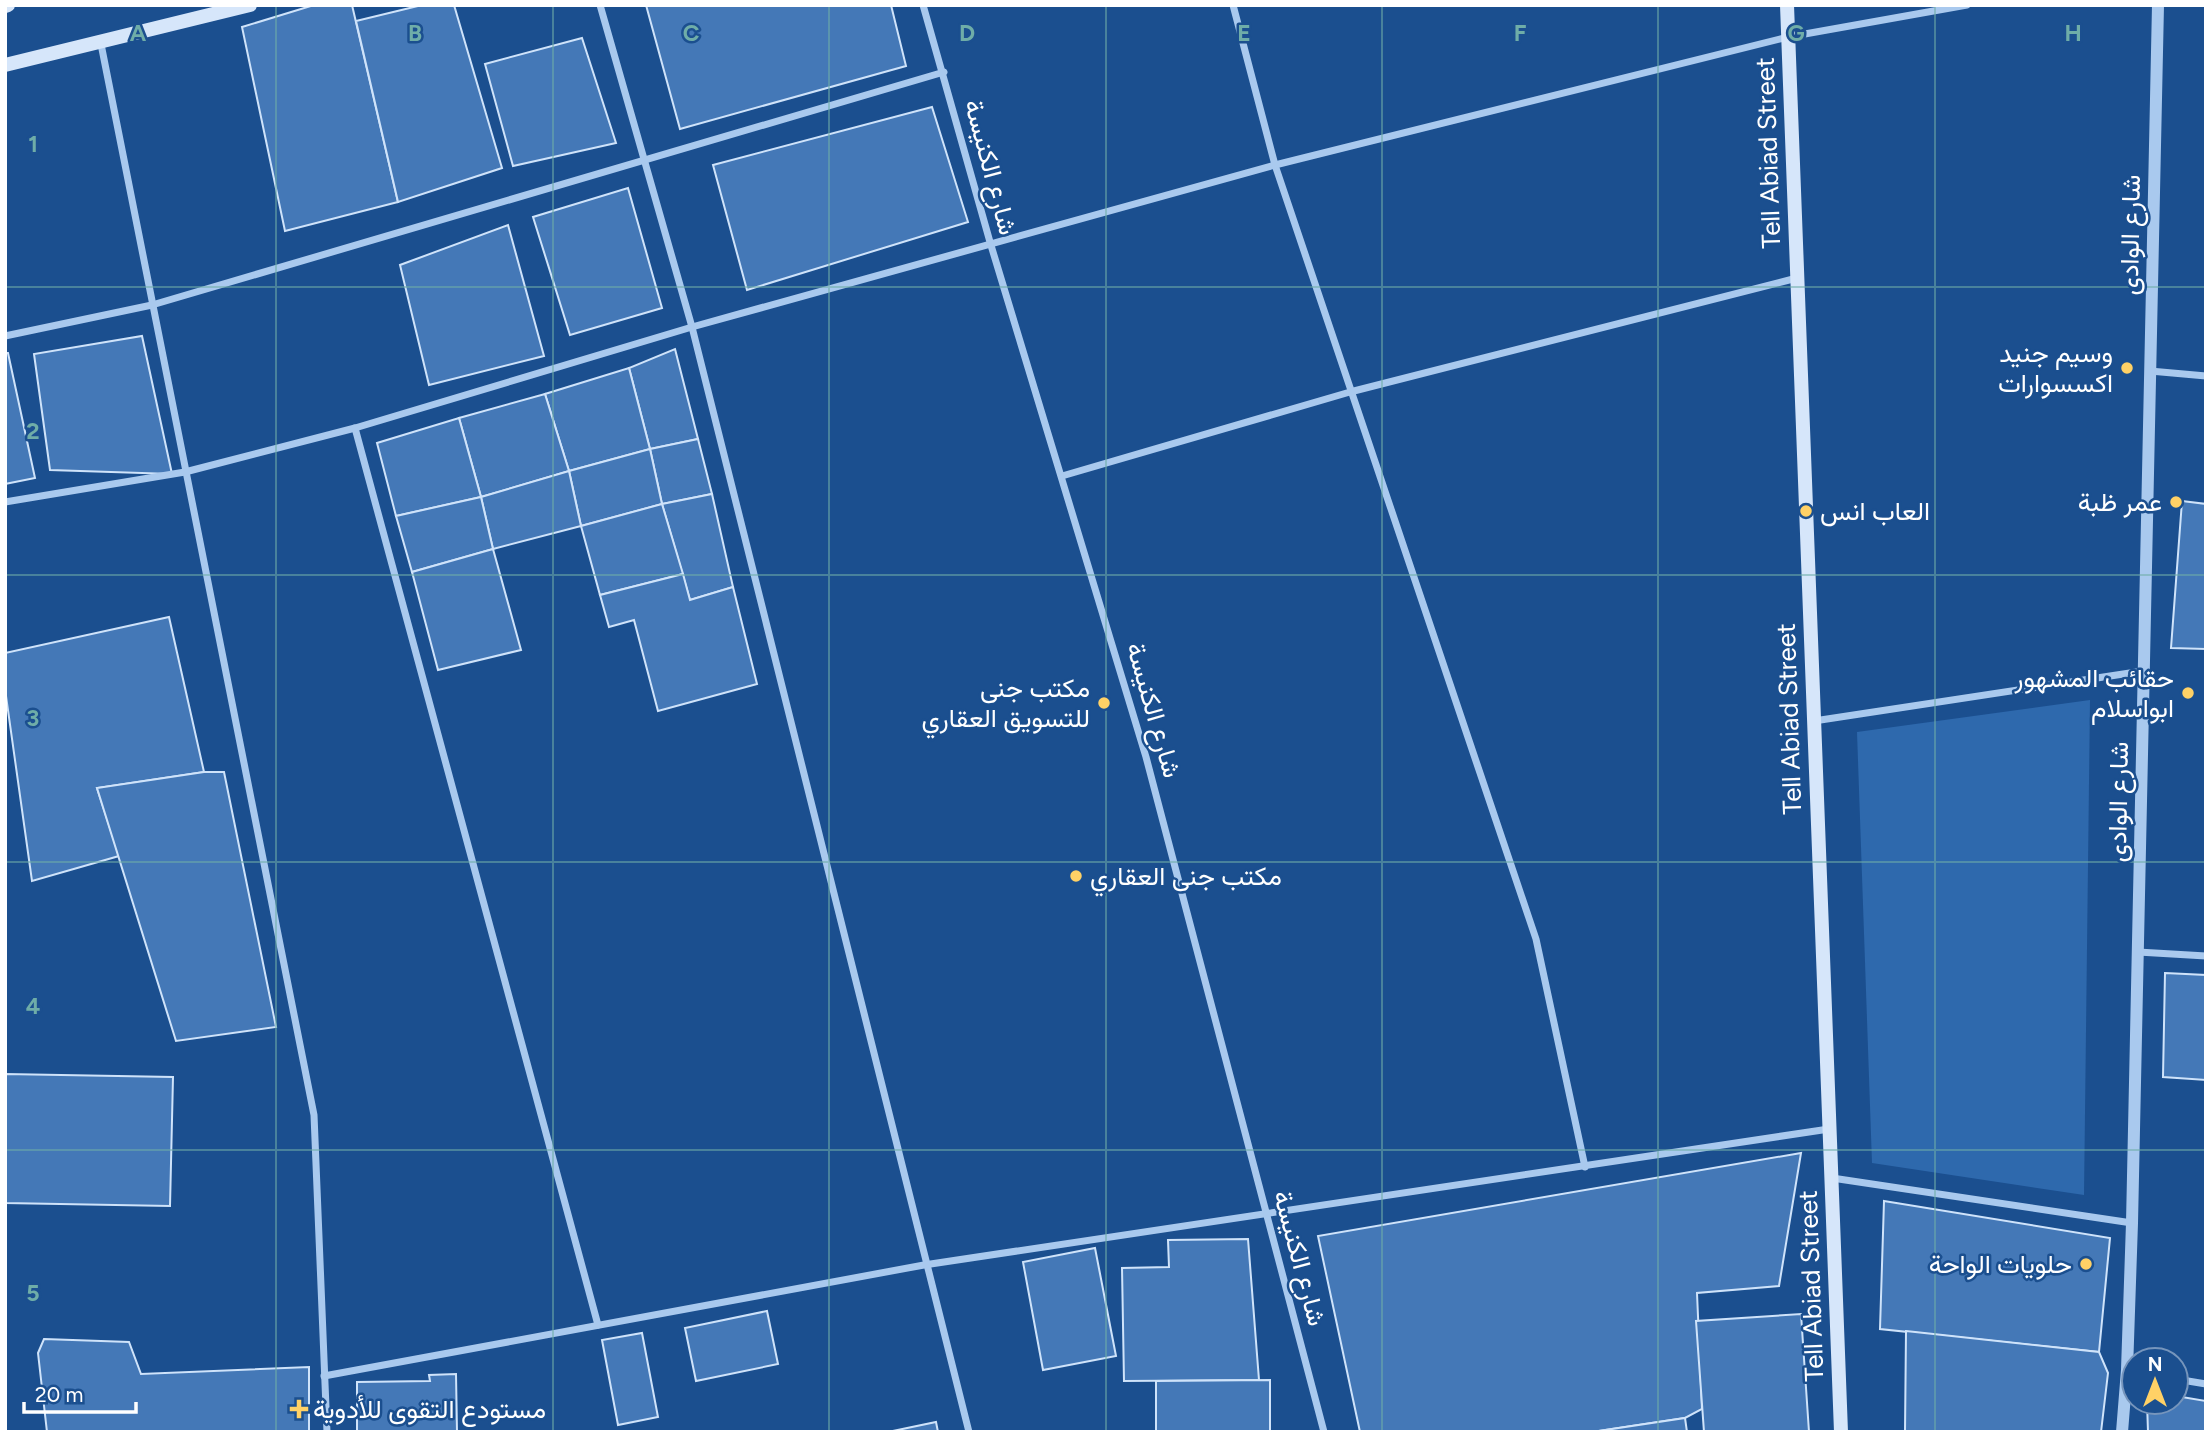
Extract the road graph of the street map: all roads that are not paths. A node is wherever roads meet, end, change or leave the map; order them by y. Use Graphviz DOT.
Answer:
graph roads {
  1 [pos="250,5"];
  2 [pos="600,5"];
  3 [pos="923,5"];
  4 [pos="1234,5"];
  5 [pos="1787,5"];
  6 [pos="1967,5"];
  7 [pos="2158,5"];
  8 [pos="1788,37"];
  9 [pos="100,44"];
  10 [pos="5,65"];
  11 [pos="944,72"];
  12 [pos="645,160"];
  13 [pos="1275,166"];
  14 [pos="990,242"];
  15 [pos="1797,278"];
  16 [pos="152,305"];
  17 [pos="692,327"];
  18 [pos="5,336"];
  19 [pos="2150,371"];
  20 [pos="2206,376"];
  21 [pos="1350,392"];
  22 [pos="355,428"];
  23 [pos="185,472"];
  24 [pos="1062,476"];
  25 [pos="5,502"];
  26 [pos="2143,671"];
  27 [pos="1814,721"];
  28 [pos="2138,952"];
  29 [pos="2206,956"];
  30 [pos="1829,1128"];
  31 [pos="1585,1167"];
  32 [pos="1831,1178"];
  33 [pos="1267,1214"];
  34 [pos="2132,1223"];
  35 [pos="924,1265"];
  36 [pos="598,1325"];
  37 [pos="2131,1346"];
  38 [pos="324,1376"];
  39 [pos="327,1432"];
  40 [pos="968,1432"];
  41 [pos="1324,1432"];
  42 [pos="1841,1432"];
  1 -- 9 [label="main road"];
  2 -- 12 [label="street"];
  3 -- 11 [label="street, شارع الكنيسة"];
  4 -- 13 [label="street"];
  5 -- 8 [label="main road, Tell Abiad Street"];
  6 -- 8 [label="street"];
  7 -- 19 [label="street, شارع الوادى"];
  8 -- 13 [label="street"];
  8 -- 15 [label="main road, Tell Abiad Street"];
  9 -- 10 [label="main road"];
  9 -- 16 [label="street"];
  11 -- 12 [label="street"];
  11 -- 14 [label="street, شارع الكنيسة"];
  12 -- 16 [label="street"];
  12 -- 17 [label="street"];
  13 -- 14 [label="street"];
  13 -- 21 [label="street"];
  14 -- 17 [label="street"];
  14 -- 24 [label="street, شارع الكنيسة"];
  15 -- 21 [label="street"];
  15 -- 27 [label="main road, Tell Abiad Street"];
  16 -- 18 [label="street"];
  16 -- 23 [label="street"];
  17 -- 22 [label="street"];
  17 -- 35 [label="street"];
  19 -- 20 [label="street"];
  19 -- 26 [label="street, شارع الوادى"];
  21 -- 24 [label="street"];
  21 -- 31 [label="street"];
  22 -- 23 [label="street"];
  22 -- 36 [label="street"];
  23 -- 25 [label="street"];
  23 -- 38 [label="street"];
  24 -- 33 [label="street, شارع الكنيسة"];
  26 -- 27 [label="street"];
  26 -- 28 [label="street, شارع الوادى"];
  27 -- 30 [label="main road, Tell Abiad Street"];
  28 -- 29 [label="street"];
  28 -- 34 [label="street, شارع الوادى"];
  30 -- 31 [label="street"];
  30 -- 32 [label="main road, Tell Abiad Street"];
  31 -- 33 [label="street"];
  32 -- 34 [label="street"];
  32 -- 42 [label="main road, Tell Abiad Street"];
  33 -- 35 [label="street"];
  33 -- 41 [label="street, شارع الكنيسة"];
  34 -- 37 [label="street, شارع الوادى"];
  35 -- 36 [label="street"];
  35 -- 40 [label="street"];
  36 -- 38 [label="street"];
  38 -- 39 [label="street"];
}
